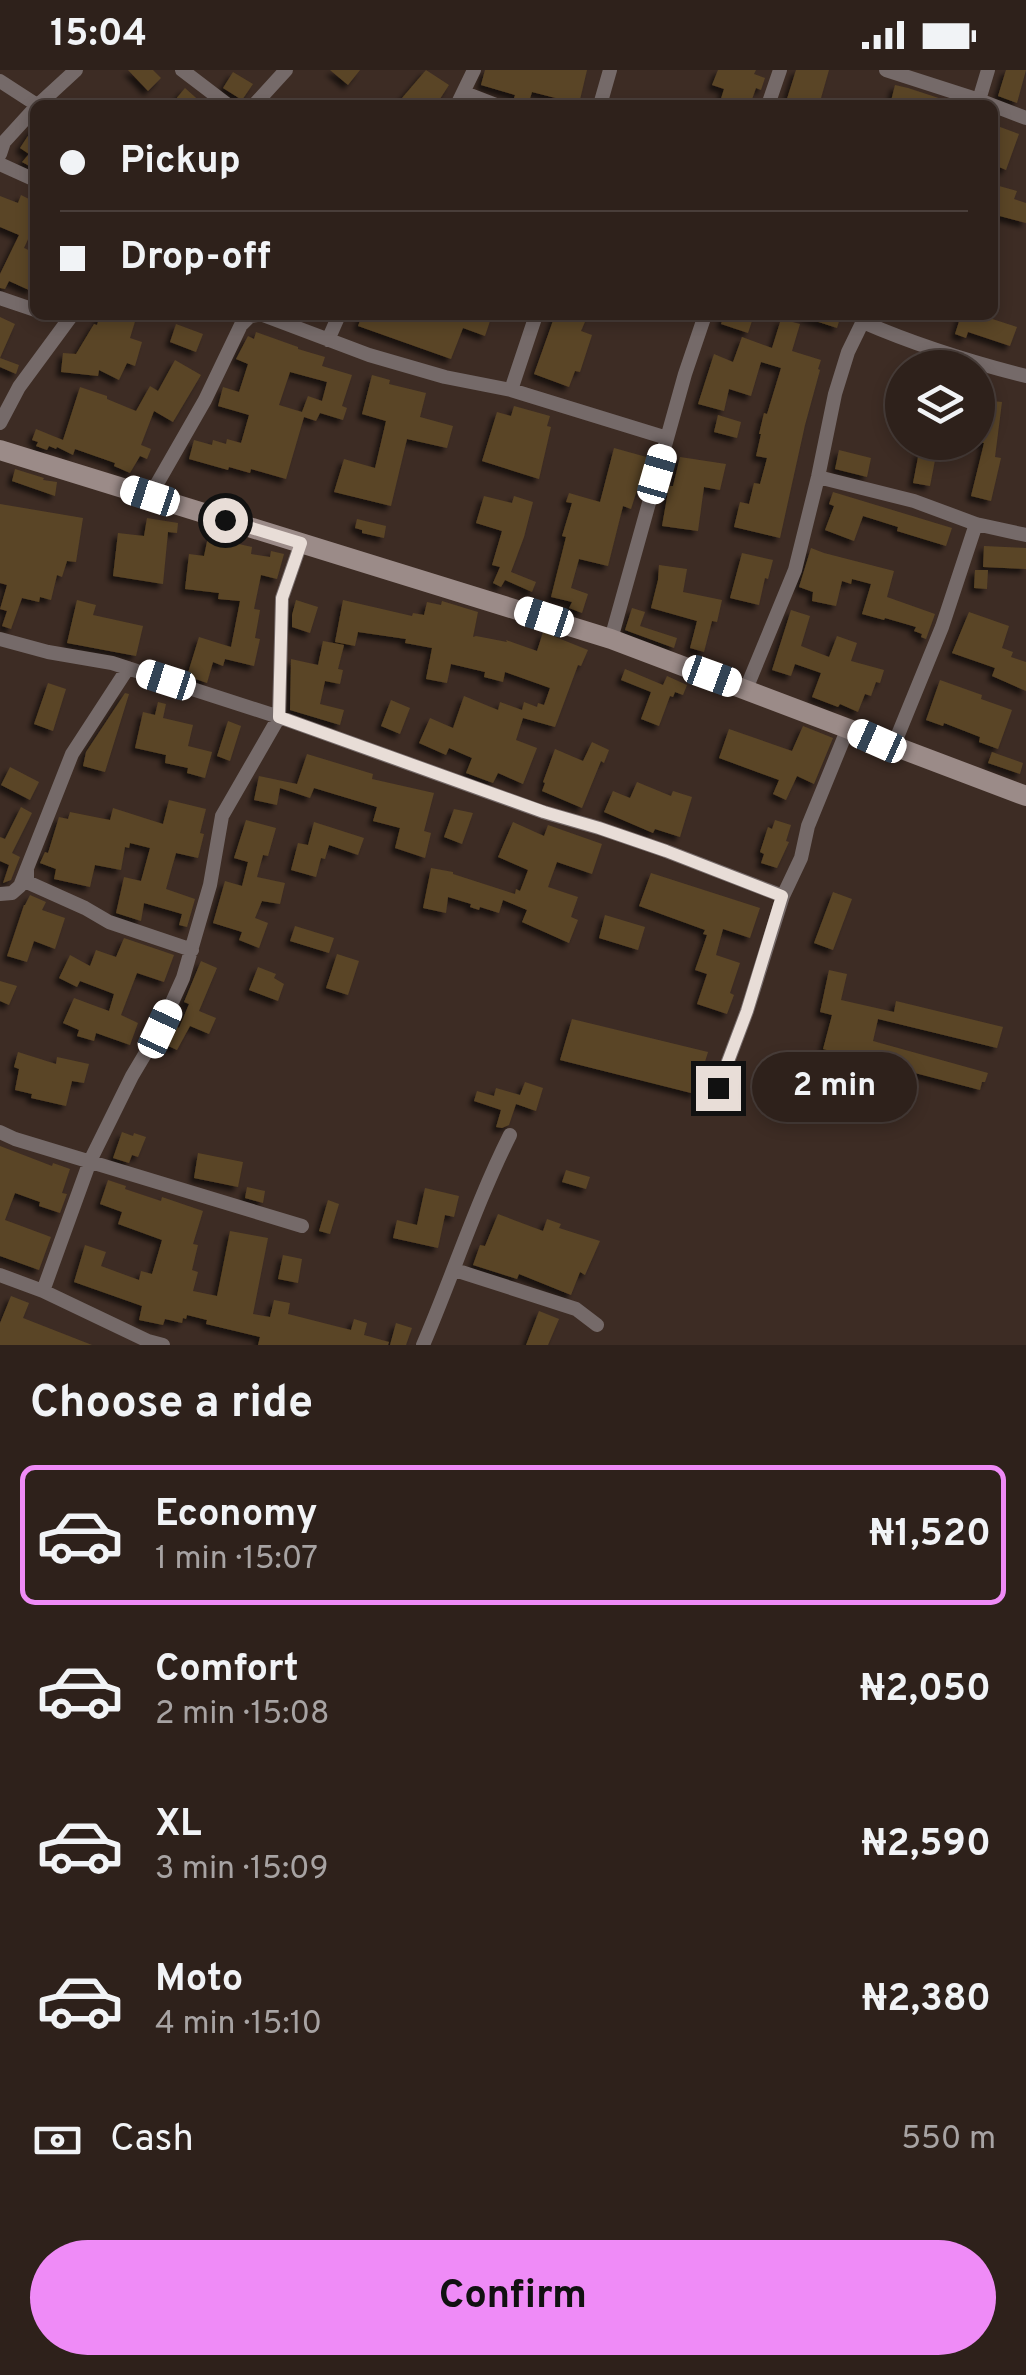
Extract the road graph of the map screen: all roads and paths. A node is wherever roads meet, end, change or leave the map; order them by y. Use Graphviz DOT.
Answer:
graph roads {
  1 [pos="76,70"];
  2 [pos="182,70"];
  3 [pos="286,70"];
  4 [pos="474,70"];
  5 [pos="610,70"];
  6 [pos="780,70"];
  7 [pos="886,70"];
  8 [pos="988,70"];
  9 [pos="902,72"];
  10 [pos="0,81"];
  11 [pos="461,99"];
  12 [pos="44,100"];
  13 [pos="221,100"];
  14 [pos="259,100"];
  15 [pos="601,100"];
  16 [pos="770,100"];
  17 [pos="979,100"];
  18 [pos="30,101"];
  19 [pos="998,107"];
  20 [pos="30,114"];
  21 [pos="1026,118"];
  22 [pos="0,154"];
  23 [pos="0,164"];
  24 [pos="30,178"];
  25 [pos="0,298"];
  26 [pos="30,308"];
  27 [pos="68,320"];
  28 [pos="246,320"];
  29 [pos="274,320"];
  30 [pos="338,320"];
  31 [pos="534,320"];
  32 [pos="703,320"];
  33 [pos="864,320"];
  34 [pos="869,320"];
  35 [pos="328,340"];
  36 [pos="1026,376"];
  37 [pos="511,390"];
  38 [pos="0,423"];
  39 [pos="667,438"];
  40 [pos="0,450"];
  41 [pos="818,477"];
  42 [pos="150,496"];
  43 [pos="976,524"];
  44 [pos="1026,535"];
  45 [pos="301,543"];
  46 [pos="0,639"];
  47 [pos="610,639"];
  48 [pos="128,668"];
  49 [pos="746,689"];
  50 [pos="279,717"];
  51 [pos="848,728"];
  52 [pos="893,746"];
  53 [pos="1026,796"];
  54 [pos="27,868"];
  55 [pos="0,894"];
  56 [pos="782,896"];
  57 [pos="192,950"];
  58 [pos="718,1088"];
  59 [pos="0,1132"];
  60 [pos="510,1135"];
  61 [pos="90,1160"];
  62 [pos="302,1226"];
  63 [pos="455,1270"];
  64 [pos="0,1275"];
  65 [pos="42,1290"];
  66 [pos="597,1325"];
  67 [pos="163,1345"];
  68 [pos="423,1345"];
  1 -- 12 [label="street"];
  2 -- 13 [label="street"];
  3 -- 14 [label="street"];
  4 -- 11 [label="street"];
  5 -- 15 [label="street"];
  6 -- 16 [label="street"];
  7 -- 9 [label="street"];
  8 -- 17 [label="street"];
  9 -- 17 [label="street"];
  10 -- 18 [label="street"];
  19 -- 21 [label="street"];
  20 -- 22 [label="street"];
  23 -- 24 [label="street"];
  25 -- 26 [label="street"];
  27 -- 38 [label="street"];
  28 -- 42 [label="street"];
  29 -- 35 [label="street"];
  30 -- 35 [label="street"];
  31 -- 37 [label="street"];
  32 -- 39 [label="street"];
  33 -- 41 [label="street"];
  34 -- 36 [label="street"];
  35 -- 37 [label="street"];
  37 -- 39 [label="street"];
  39 -- 47 [label="street"];
  40 -- 42 [label="street"];
  41 -- 43 [label="street"];
  41 -- 49 [label="street"];
  42 -- 45 [label="street"];
  43 -- 44 [label="street"];
  43 -- 52 [label="street"];
  45 -- 47 [label="street"];
  45 -- 50 [label="street"];
  46 -- 48 [label="street"];
  47 -- 49 [label="street"];
  48 -- 50 [label="street"];
  48 -- 54 [label="street"];
  49 -- 51 [label="street"];
  50 -- 56 [label="street"];
  50 -- 57 [label="street"];
  51 -- 52 [label="street"];
  51 -- 56 [label="street"];
  52 -- 53 [label="street"];
  54 -- 55 [label="street"];
  54 -- 57 [label="street"];
  56 -- 58 [label="street"];
  57 -- 61 [label="street"];
  59 -- 61 [label="street"];
  60 -- 63 [label="street"];
  61 -- 62 [label="street"];
  61 -- 65 [label="street"];
  63 -- 66 [label="street"];
  63 -- 68 [label="street"];
  64 -- 65 [label="street"];
  65 -- 67 [label="street"];
}
